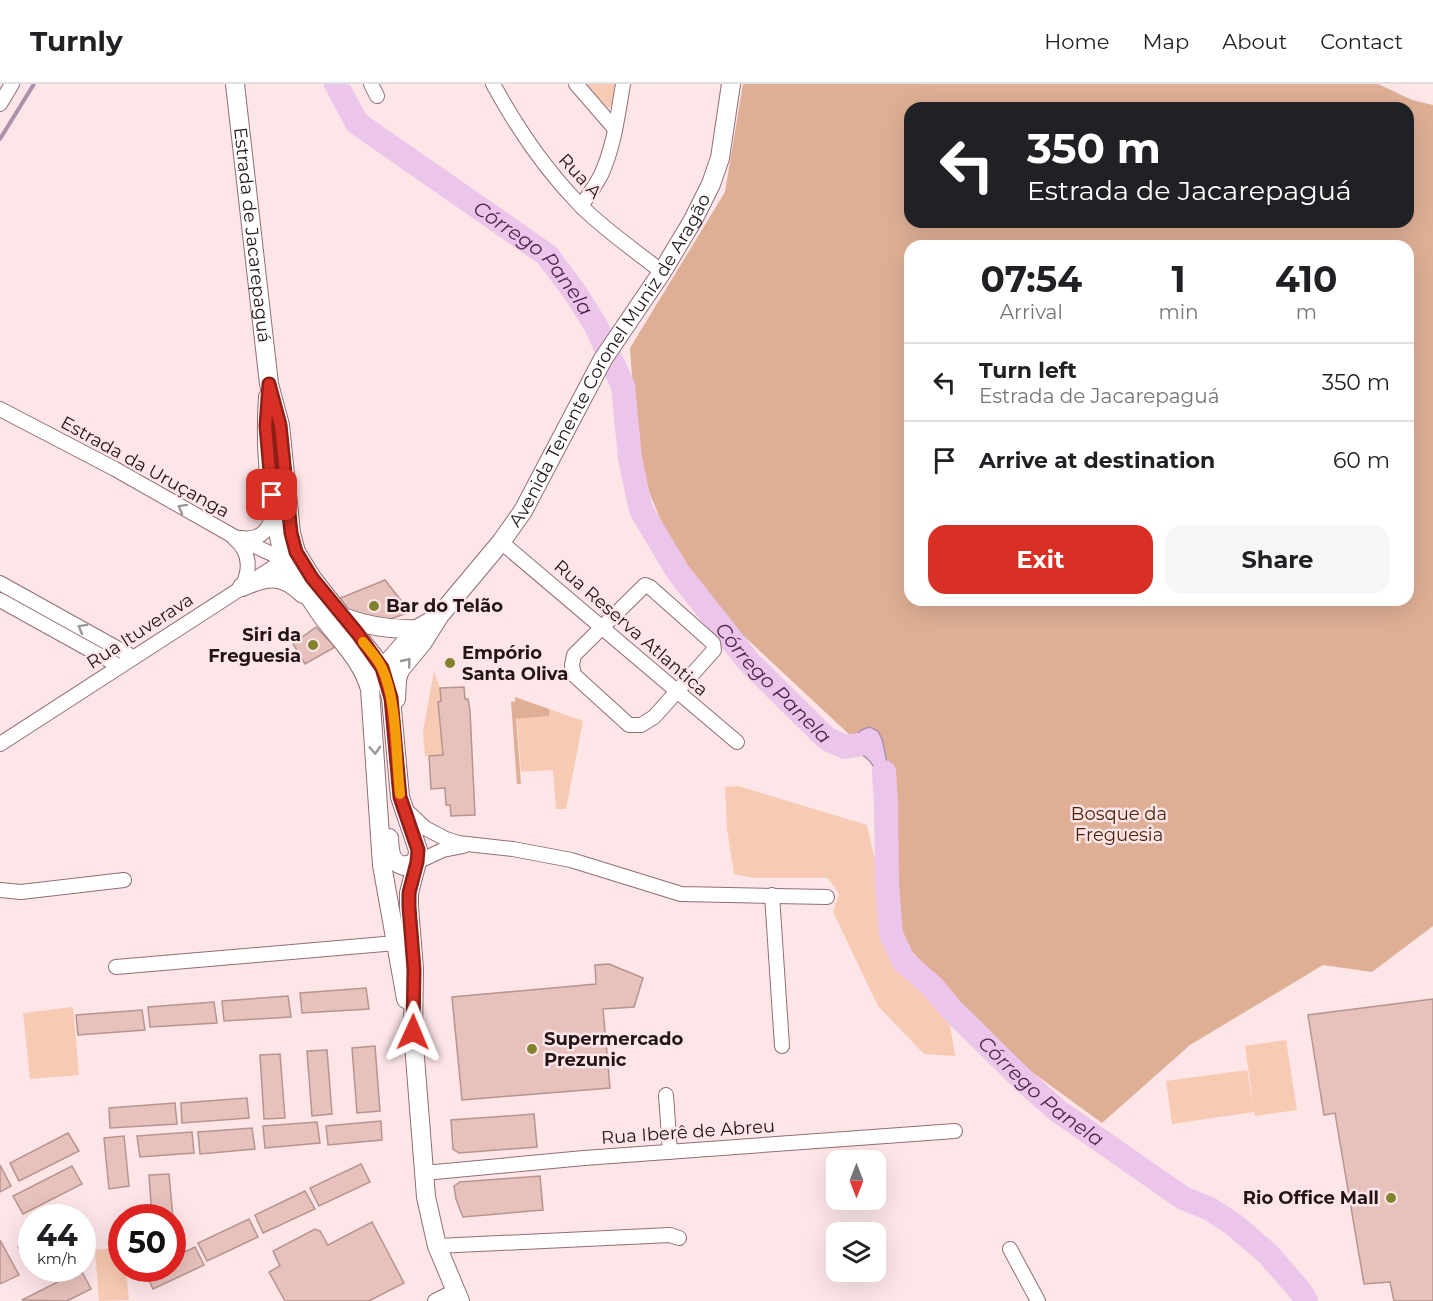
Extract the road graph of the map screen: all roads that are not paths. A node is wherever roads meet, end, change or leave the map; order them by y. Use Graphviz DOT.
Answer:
graph roads {
  1 [pos="12,84"];
  2 [pos="235,84"];
  3 [pos="493,84"];
  4 [pos="576,84"];
  5 [pos="623,84"];
  6 [pos="731,84"];
  7 [pos="0,104"];
  8 [pos="615,129"];
  9 [pos="581,206"];
  10 [pos="662,272"];
  11 [pos="269,384"];
  12 [pos="0,409"];
  13 [pos="273,507"];
  14 [pos="233,536"];
  15 [pos="501,542"];
  16 [pos="289,550"];
  17 [pos="0,583"];
  18 [pos="242,587"];
  19 [pos="0,600"];
  20 [pos="319,612"];
  21 [pos="440,615"];
  22 [pos="344,617"];
  23 [pos="602,626"];
  24 [pos="417,629"];
  25 [pos="133,657"];
  26 [pos="118,666"];
  27 [pos="382,668"];
  28 [pos="677,692"];
  29 [pos="372,699"];
  30 [pos="393,716"];
  31 [pos="737,742"];
  32 [pos="0,744"];
  33 [pos="378,800"];
  34 [pos="402,805"];
  35 [pos="471,844"];
  36 [pos="417,862"];
  37 [pos="124,880"];
  38 [pos="0,890"];
  39 [pos="772,895"];
  40 [pos="827,897"];
  41 [pos="396,943"];
  42 [pos="116,967"];
  43 [pos="413,1032"];
  44 [pos="782,1046"];
  45 [pos="666,1095"];
  46 [pos="955,1131"];
  47 [pos="670,1152"];
  48 [pos="424,1173"];
  49 [pos="679,1238"];
  50 [pos="437,1246"];
  51 [pos="1010,1249"];
  52 [pos="458,1296"];
  53 [pos="435,1301"];
  54 [pos="1038,1301"];
  1 -- 7 [label="street"];
  2 -- 11 [label="main road, Estrada de Jacarepaguá"];
  3 -- 9 [label="street, Rua A"];
  4 -- 8 [label="street"];
  5 -- 8 [label="street"];
  6 -- 10 [label="main road, Avenida Tenente Coronel Muniz de Aragão"];
  8 -- 9 [label="street"];
  9 -- 10 [label="street, Rua A"];
  10 -- 15 [label="main road, Avenida Tenente Coronel Muniz de Aragão"];
  11 -- 13 [label="main road, Estrada de Jacarepaguá"];
  11 -- 16 [label="main road, Estrada de Jacarepaguá"];
  14 -- 12 [label="street, Estrada da Uruçanga, one-way"];
  13 -- 14 [label="street"];
  13 -- 16 [label="main road, Estrada de Jacarepaguá"];
  14 -- 16 [label="street, Estrada da Uruçanga"];
  14 -- 18 [label="street"];
  15 -- 21 [label="main road, Avenida Tenente Coronel Muniz de Aragão"];
  15 -- 23 [label="street, Rua Reserva Atlantica"];
  16 -- 18 [label="street, Rua Ituverava"];
  16 -- 20 [label="main road, Estrada de Jacarepaguá"];
  16 -- 22 [label="main road, Estrada de Jacarepaguá"];
  25 -- 17 [label="street, one-way"];
  18 -- 20 [label="main road"];
  18 -- 25 [label="street, Rua Ituverava"];
  19 -- 26 [label="street"];
  20 -- 29 [label="main road, Estrada de Jacarepaguá"];
  21 -- 24 [label="main road, Avenida Tenente Coronel Muniz de Aragão"];
  30 -- 21 [label="main road, Avenida Tenente Coronel Muniz de Aragão, one-way"];
  22 -- 24 [label="main road"];
  22 -- 27 [label="main road, Estrada de Jacarepaguá"];
  23 -- 28 [label="street, Rua Reserva Atlantica"];
  23 -- 28 [label="street"];
  23 -- 28 [label="street"];
  24 -- 27 [label="main road, Avenida Tenente Coronel Muniz de Aragão"];
  25 -- 26 [label="street, Rua Ituverava"];
  26 -- 32 [label="street, Rua Ituverava"];
  27 -- 29 [label="main road, Avenida Tenente Coronel Muniz de Aragão"];
  27 -- 30 [label="main road, Estrada de Jacarepaguá"];
  28 -- 31 [label="street, Rua Reserva Atlantica"];
  29 -- 33 [label="main road, Estrada de Jacarepaguá, one-way"];
  30 -- 34 [label="main road, Estrada de Jacarepaguá"];
  33 -- 36 [label="main road"];
  33 -- 41 [label="main road, Estrada de Jacarepaguá"];
  34 -- 35 [label="street"];
  34 -- 36 [label="main road, Estrada de Jacarepaguá"];
  35 -- 36 [label="street"];
  35 -- 39 [label="street"];
  36 -- 43 [label="main road, Estrada de Jacarepaguá"];
  37 -- 38 [label="street"];
  39 -- 40 [label="street"];
  39 -- 44 [label="street"];
  41 -- 42 [label="street"];
  41 -- 43 [label="main road, Estrada de Jacarepaguá"];
  43 -- 48 [label="main road, Estrada de Jacarepaguá"];
  45 -- 47 [label="street"];
  46 -- 47 [label="street, Rua Iberê de Abreu"];
  47 -- 48 [label="street, Rua Iberê de Abreu"];
  48 -- 50 [label="main road, Estrada de Jacarepaguá"];
  49 -- 50 [label="street"];
  50 -- 52 [label="main road, Estrada de Jacarepaguá"];
  51 -- 54 [label="street"];
  52 -- 53 [label="street"];
}
